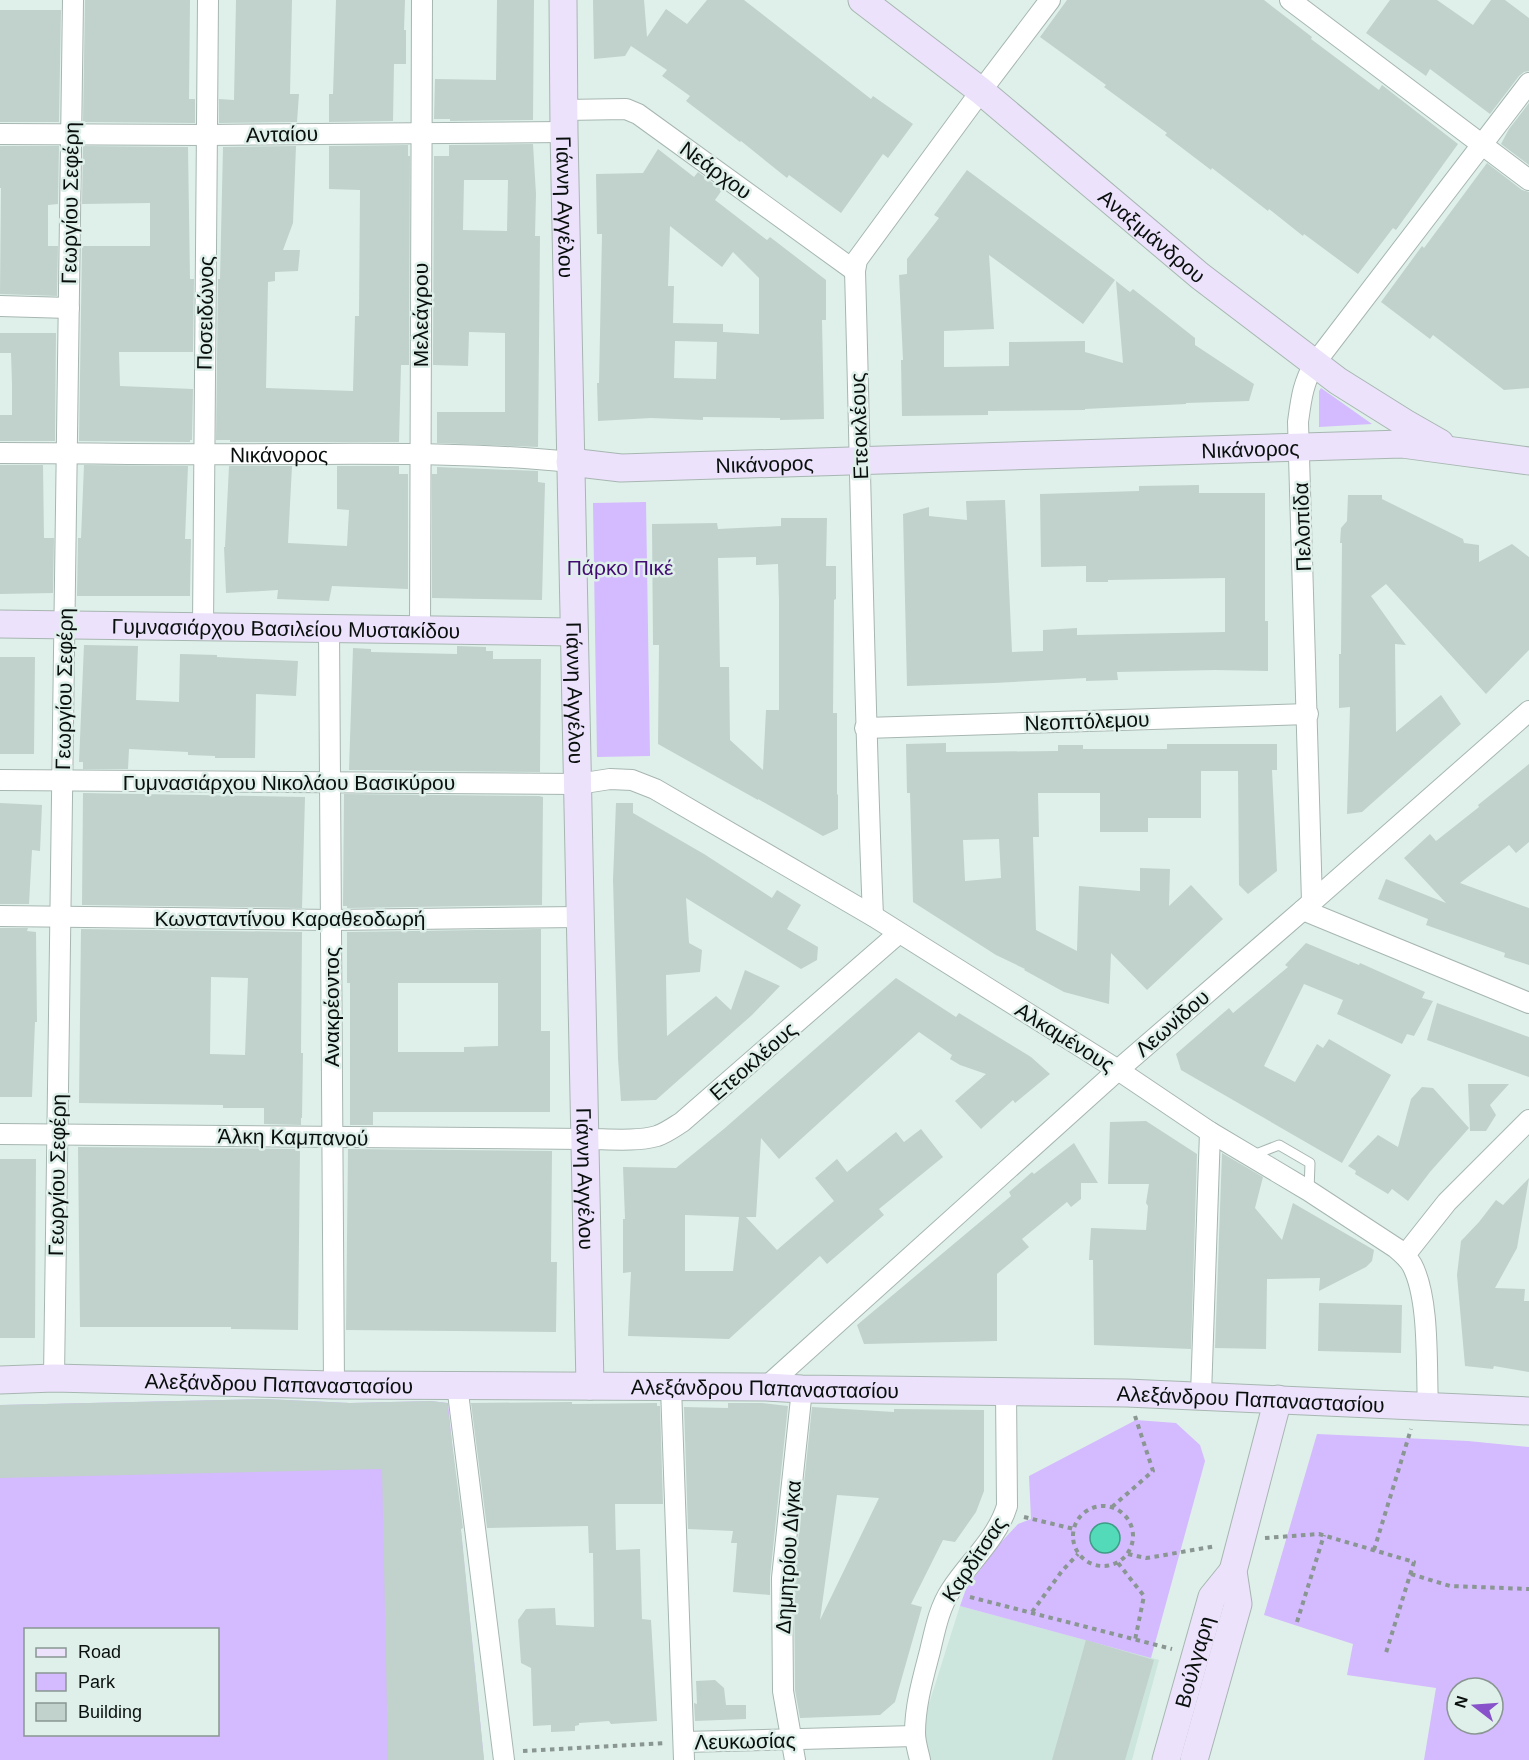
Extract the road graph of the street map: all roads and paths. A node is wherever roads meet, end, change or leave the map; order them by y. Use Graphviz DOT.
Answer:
graph roads {
  1 [pos="73,0"];
  2 [pos="208,0"];
  3 [pos="422,0"];
  4 [pos="563,0"];
  5 [pos="862,0"];
  6 [pos="1050,0"];
  7 [pos="1290,0"];
  8 [pos="1529,83"];
  9 [pos="981,91"];
  10 [pos="564,121"];
  11 [pos="420,132"];
  12 [pos="0,134"];
  13 [pos="71,134"];
  14 [pos="207,135"];
  15 [pos="1481,145"];
  16 [pos="1529,180"];
  17 [pos="855,271"];
  18 [pos="0,306"];
  19 [pos="69,308"];
  20 [pos="1315,363"];
  21 [pos="1299,447"];
  22 [pos="1454,451"];
  23 [pos="0,453"];
  24 [pos="67,453"];
  25 [pos="420,454"];
  26 [pos="203,455"];
  27 [pos="861,460"];
  28 [pos="1529,461"];
  29 [pos="570,462"];
  30 [pos="0,624"];
  31 [pos="64,625"];
  32 [pos="203,627"];
  33 [pos="329,628"];
  34 [pos="420,630"];
  35 [pos="574,632"];
  36 [pos="1529,711"];
  37 [pos="1308,714"];
  38 [pos="865,728"];
  39 [pos="0,780"];
  40 [pos="62,781"];
  41 [pos="330,782"];
  42 [pos="578,784"];
  43 [pos="1308,906"];
  44 [pos="0,916"];
  45 [pos="60,916"];
  46 [pos="873,916"];
  47 [pos="580,917"];
  48 [pos="331,920"];
  49 [pos="899,933"];
  50 [pos="1529,1003"];
  51 [pos="1118,1070"];
  52 [pos="1529,1120"];
  53 [pos="1210,1132"];
  54 [pos="0,1134"];
  55 [pos="58,1135"];
  56 [pos="332,1137"];
  57 [pos="585,1139"];
  58 [pos="1405,1255"];
  59 [pos="54,1378"];
  60 [pos="0,1380"];
  61 [pos="334,1385"];
  62 [pos="457,1385"];
  63 [pos="590,1386"];
  64 [pos="672,1387"];
  65 [pos="766,1387"];
  66 [pos="802,1389"];
  67 [pos="1006,1391"];
  68 [pos="1127,1393"];
  69 [pos="1201,1395"];
  70 [pos="1278,1399"];
  71 [pos="1423,1406"];
  72 [pos="1525,1412"];
  73 [pos="1112,1507"];
  74 [pos="1005,1512"];
  75 [pos="1074,1529"];
  76 [pos="1324,1536"];
  77 [pos="1241,1541"];
  78 [pos="1374,1550"];
  79 [pos="1078,1554"];
  80 [pos="1128,1554"];
  81 [pos="1118,1563"];
  82 [pos="1233,1571"];
  83 [pos="1411,1574"];
  84 [pos="1529,1589"];
  85 [pos="950,1592"];
  86 [pos="1031,1612"];
  87 [pos="1297,1622"];
  88 [pos="1135,1640"];
  89 [pos="1196,1656"];
  90 [pos="1385,1656"];
  91 [pos="915,1736"];
  92 [pos="790,1739"];
  93 [pos="684,1751"];
  94 [pos="504,1756"];
  95 [pos="795,1760"];
  96 [pos="920,1760"];
  97 [pos="1166,1760"];
  98 [pos="1194,1760"];
  1 -- 13 [label="street, Γεωργίου Σεφέρη"];
  2 -- 14 [label="street, Ποσειδώνος"];
  3 -- 11 [label="street, Μελεάγρου"];
  4 -- 10 [label="street, Γιάννη Αγγέλου"];
  5 -- 9 [label="street, Αναξιμάνδρου"];
  6 -- 9 [label="street, Ετεοκλέους"];
  7 -- 15 [label="street"];
  8 -- 15 [label="street, Πελοπίδα"];
  9 -- 17 [label="street, Ετεοκλέους"];
  9 -- 20 [label="street, Αναξιμάνδρου"];
  10 -- 11 [label="street, Ανταίου"];
  10 -- 17 [label="street, Νεάρχου"];
  10 -- 29 [label="street, Γιάννη Αγγέλου"];
  11 -- 14 [label="street, Ανταίου"];
  11 -- 25 [label="street, Μελεάγρου"];
  12 -- 13 [label="street, Ανταίου"];
  13 -- 14 [label="street, Ανταίου"];
  13 -- 19 [label="street, Γεωργίου Σεφέρη"];
  14 -- 26 [label="street, Ποσειδώνος"];
  15 -- 16 [label="street"];
  15 -- 20 [label="street, Πελοπίδα"];
  17 -- 27 [label="street, Ετεοκλέους"];
  18 -- 19 [label="street"];
  19 -- 24 [label="street, Γεωργίου Σεφέρη"];
  20 -- 21 [label="street, Πελοπίδα"];
  20 -- 22 [label="street, Αναξιμάνδρου"];
  21 -- 22 [label="street, Νικάνορος"];
  21 -- 27 [label="street, Νικάνορος"];
  21 -- 37 [label="street, Πελοπίδα"];
  22 -- 28 [label="street, Νικάνορος"];
  23 -- 24 [label="street, Νικάνορος"];
  24 -- 26 [label="street, Νικάνορος"];
  24 -- 31 [label="street, Γεωργίου Σεφέρη"];
  25 -- 26 [label="street, Νικάνορος"];
  25 -- 29 [label="street, Νικάνορος"];
  25 -- 34 [label="street, Μελεάγρου"];
  26 -- 32 [label="street, Ποσειδώνος"];
  27 -- 29 [label="street, Νικάνορος"];
  27 -- 38 [label="street, Ετεοκλέους"];
  29 -- 35 [label="street, Γιάννη Αγγέλου"];
  30 -- 31 [label="street, Γυμνασιάρχου Βασιλείου Μυστακίδου"];
  31 -- 32 [label="street, Γυμνασιάρχου Βασιλείου Μυστακίδου"];
  31 -- 40 [label="street, Γεωργίου Σεφέρη"];
  32 -- 33 [label="street, Γυμνασιάρχου Βασιλείου Μυστακίδου"];
  33 -- 34 [label="street, Γυμνασιάρχου Βασιλείου Μυστακίδου"];
  33 -- 41 [label="street, Ανακρέοντος"];
  34 -- 35 [label="street, Γυμνασιάρχου Βασιλείου Μυστακίδου"];
  35 -- 42 [label="street, Γιάννη Αγγέλου"];
  36 -- 43 [label="street, Λεωνίδου"];
  37 -- 38 [label="street, Νεοπτόλεμου"];
  37 -- 43 [label="street, Πελοπίδα"];
  38 -- 46 [label="street, Ετεοκλέους"];
  39 -- 40 [label="street, Γυμνασιάρχου Νικολάου Βασικύρου"];
  40 -- 41 [label="street, Γυμνασιάρχου Νικολάου Βασικύρου"];
  40 -- 45 [label="street, Γεωργίου Σεφέρη"];
  41 -- 42 [label="street, Γυμνασιάρχου Νικολάου Βασικύρου"];
  41 -- 48 [label="street, Ανακρέοντος"];
  42 -- 46 [label="street, Αλκαμένους"];
  42 -- 47 [label="street, Γιάννη Αγγέλου"];
  43 -- 50 [label="street"];
  43 -- 51 [label="street, Λεωνίδου"];
  44 -- 45 [label="street, Κωνσταντίνου Καραθεοδωρή"];
  45 -- 48 [label="street, Κωνσταντίνου Καραθεοδωρή"];
  45 -- 55 [label="street, Γεωργίου Σεφέρη"];
  46 -- 49 [label="street, Αλκαμένους"];
  47 -- 48 [label="street, Κωνσταντίνου Καραθεοδωρή"];
  47 -- 57 [label="street, Γιάννη Αγγέλου"];
  48 -- 56 [label="street, Ανακρέοντος"];
  49 -- 51 [label="street, Αλκαμένους"];
  49 -- 57 [label="street, Ετεοκλέους"];
  51 -- 53 [label="street, Αλκαμένους"];
  51 -- 65 [label="street, Λεωνίδου"];
  52 -- 58 [label="street"];
  53 -- 58 [label="street, Αλκαμένους"];
  53 -- 69 [label="street"];
  54 -- 55 [label="street, Άλκη Καμπανού"];
  55 -- 56 [label="street, Άλκη Καμπανού"];
  55 -- 59 [label="street, Γεωργίου Σεφέρη"];
  56 -- 57 [label="street, Άλκη Καμπανού"];
  56 -- 61 [label="street, Ανακρέοντος"];
  57 -- 63 [label="street, Γιάννη Αγγέλου"];
  58 -- 71 [label="street, Αλκαμένους"];
  59 -- 60 [label="street, Αλεξάνδρου Παπαναστασίου"];
  59 -- 61 [label="street, Αλεξάνδρου Παπαναστασίου"];
  61 -- 62 [label="street, Αλεξάνδρου Παπαναστασίου"];
  62 -- 63 [label="street, Αλεξάνδρου Παπαναστασίου"];
  62 -- 94 [label="street"];
  63 -- 64 [label="street, Αλεξάνδρου Παπαναστασίου"];
  64 -- 65 [label="street, Αλεξάνδρου Παπαναστασίου"];
  64 -- 93 [label="street"];
  65 -- 66 [label="street, Αλεξάνδρου Παπαναστασίου"];
  66 -- 67 [label="street, Αλεξάνδρου Παπαναστασίου"];
  66 -- 92 [label="street, Δημητρίου Δίγκα"];
  67 -- 68 [label="street, Αλεξάνδρου Παπαναστασίου"];
  67 -- 74 [label="street, Καρδίτσας"];
  68 -- 69 [label="street, Αλεξάνδρου Παπαναστασίου"];
  68 -- 73 [label="path"];
  69 -- 70 [label="street, Αλεξάνδρου Παπαναστασίου"];
  70 -- 71 [label="street, Αλεξάνδρου Παπαναστασίου"];
  70 -- 77 [label="street, Βούλγαρη"];
  71 -- 72 [label="street, Αλεξάνδρου Παπαναστασίου"];
  71 -- 78 [label="path"];
  73 -- 75 [label="path"];
  73 -- 80 [label="path"];
  74 -- 75 [label="path"];
  74 -- 85 [label="street, Καρδίτσας"];
  75 -- 79 [label="path"];
  76 -- 77 [label="path"];
  76 -- 78 [label="path"];
  76 -- 87 [label="path"];
  77 -- 80 [label="path"];
  77 -- 82 [label="street, Βούλγαρη"];
  78 -- 83 [label="path"];
  79 -- 81 [label="path"];
  79 -- 86 [label="path"];
  80 -- 81 [label="path"];
  81 -- 88 [label="path"];
  82 -- 89 [label="street, Βούλγαρη"];
  82 -- 98 [label="street, Βούλγαρη"];
  83 -- 84 [label="path"];
  83 -- 90 [label="path"];
  85 -- 86 [label="path"];
  85 -- 91 [label="street, Καρδίτσας"];
  86 -- 88 [label="path"];
  88 -- 89 [label="path"];
  89 -- 97 [label="street, Βούλγαρη"];
  91 -- 92 [label="street, Λευκωσίας"];
  91 -- 96 [label="street, Καρδίτσας"];
  92 -- 93 [label="street, Λευκωσίας"];
  92 -- 95 [label="street, Δημητρίου Δίγκα"];
  93 -- 94 [label="path, Λευκωσίας"];
}
